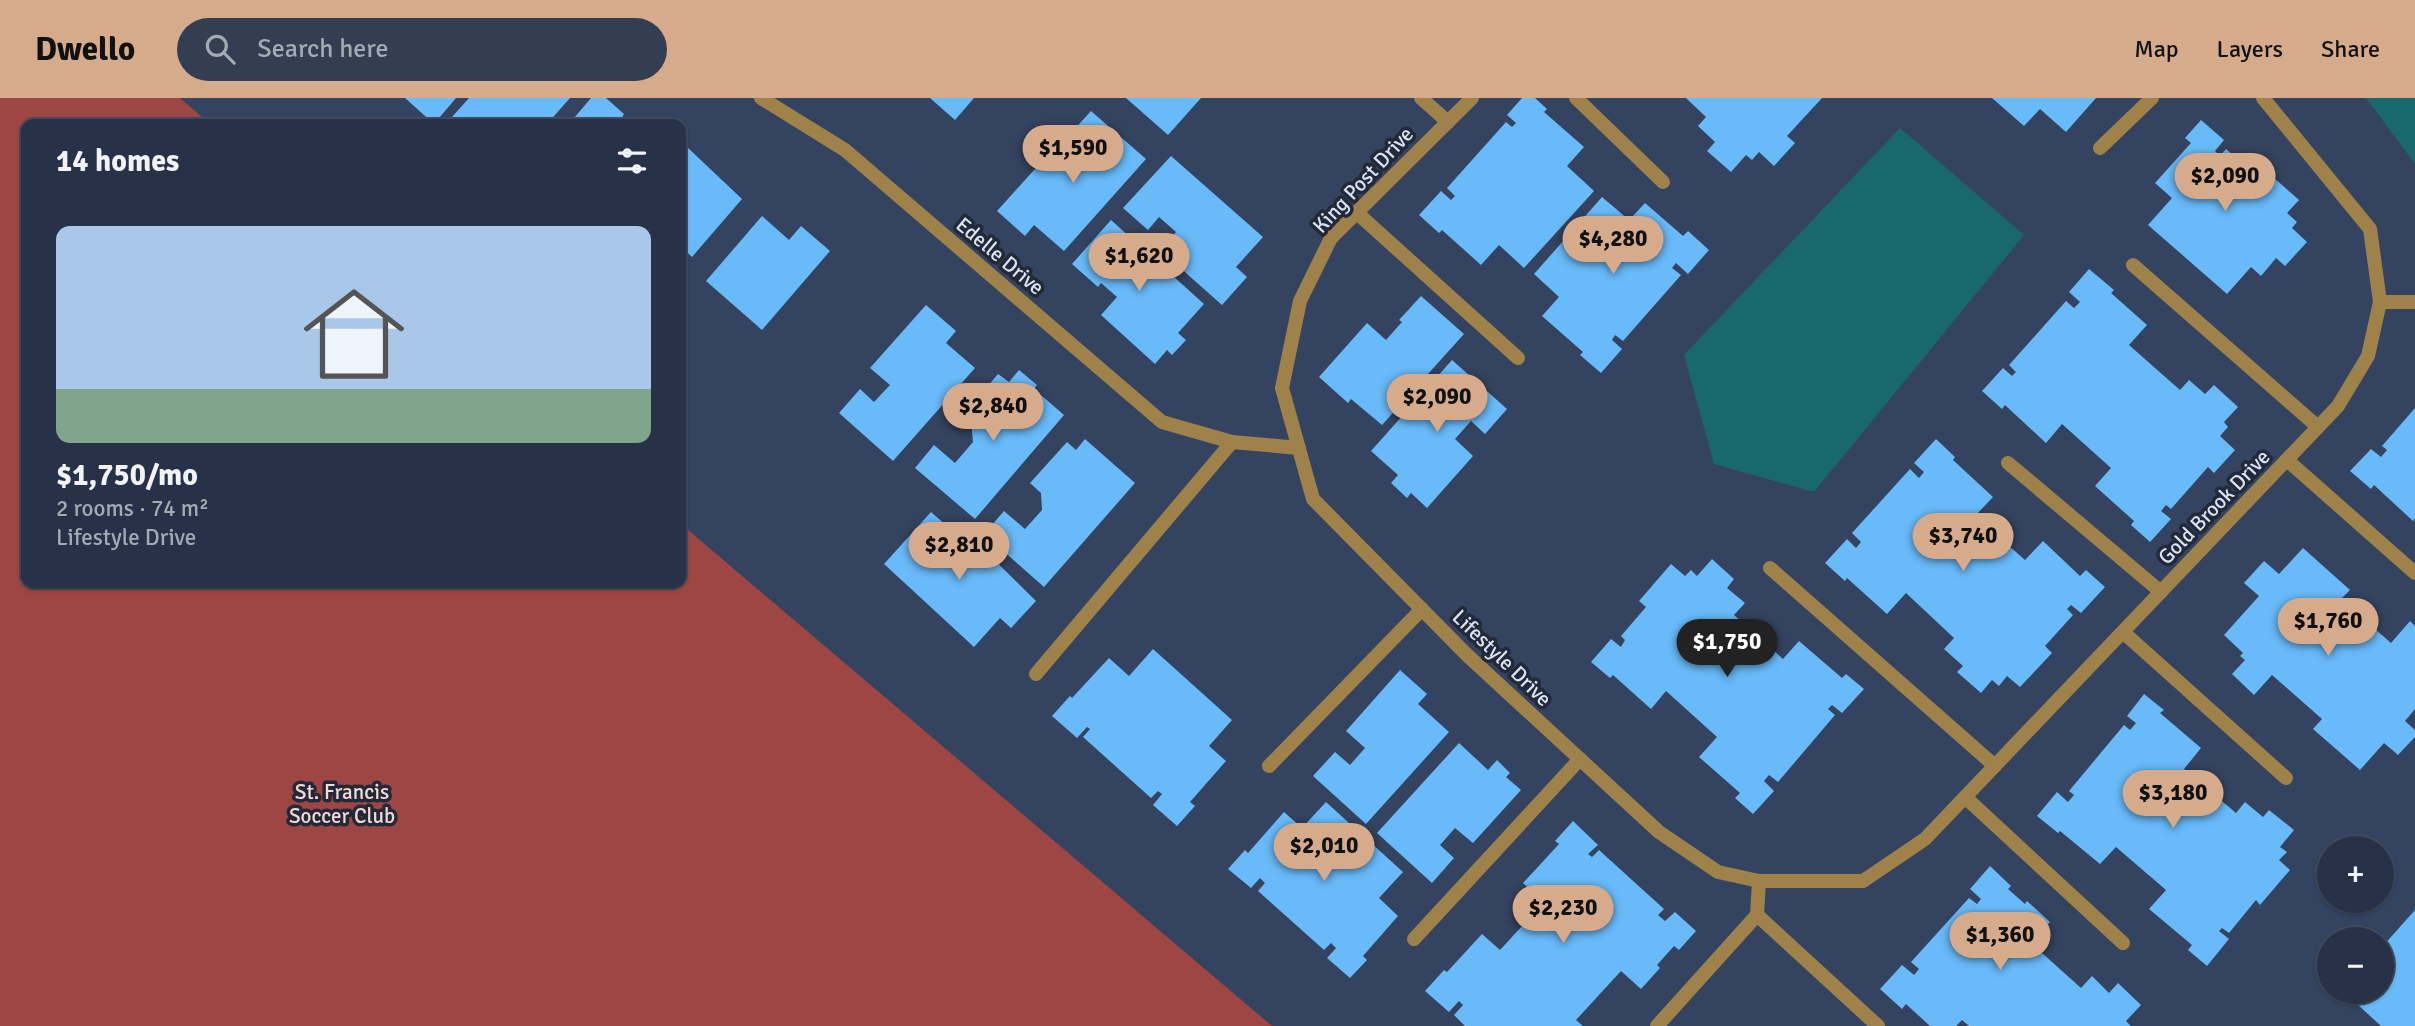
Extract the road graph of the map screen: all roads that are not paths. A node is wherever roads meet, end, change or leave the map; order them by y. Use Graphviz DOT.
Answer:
graph roads {
  1 [pos="761,98"];
  2 [pos="1421,98"];
  3 [pos="1472,98"];
  4 [pos="1576,98"];
  5 [pos="2152,98"];
  6 [pos="2263,98"];
  7 [pos="1448,122"];
  8 [pos="2100,148"];
  9 [pos="1663,181"];
  10 [pos="1356,212"];
  11 [pos="2133,265"];
  12 [pos="1300,301"];
  13 [pos="2379,302"];
  14 [pos="2415,302"];
  15 [pos="1518,358"];
  16 [pos="2318,427"];
  17 [pos="1232,442"];
  18 [pos="1299,448"];
  19 [pos="2287,460"];
  20 [pos="2008,463"];
  21 [pos="1770,568"];
  22 [pos="2415,573"];
  23 [pos="2161,592"];
  24 [pos="1422,610"];
  25 [pos="2123,632"];
  26 [pos="1036,674"];
  27 [pos="1580,759"];
  28 [pos="1269,766"];
  29 [pos="1995,766"];
  30 [pos="2286,778"];
  31 [pos="1965,797"];
  32 [pos="1759,881"];
  33 [pos="1863,881"];
  34 [pos="1757,915"];
  35 [pos="1414,940"];
  36 [pos="2123,943"];
  37 [pos="1657,1026"];
  38 [pos="1878,1026"];
  1 -- 17 [label="street, Edelle Drive"];
  2 -- 7 [label="street"];
  3 -- 7 [label="street, King Post Drive"];
  4 -- 9 [label="street"];
  5 -- 8 [label="street"];
  6 -- 13 [label="street, Gold Brook Drive"];
  7 -- 10 [label="street, King Post Drive"];
  10 -- 12 [label="street, King Post Drive"];
  10 -- 15 [label="street"];
  11 -- 16 [label="street"];
  12 -- 18 [label="street, Lifestyle Drive"];
  13 -- 14 [label="street"];
  13 -- 16 [label="street, Gold Brook Drive"];
  16 -- 19 [label="street, Gold Brook Drive"];
  17 -- 18 [label="street, Edelle Drive"];
  17 -- 26 [label="street"];
  18 -- 24 [label="street, Lifestyle Drive"];
  19 -- 22 [label="street"];
  19 -- 23 [label="street, Gold Brook Drive"];
  20 -- 23 [label="street"];
  21 -- 29 [label="street"];
  23 -- 25 [label="street, Gold Brook Drive"];
  24 -- 27 [label="street, Lifestyle Drive"];
  24 -- 28 [label="street"];
  25 -- 29 [label="street, Gold Brook Drive"];
  25 -- 30 [label="street"];
  27 -- 32 [label="street, Lifestyle Drive"];
  27 -- 35 [label="street"];
  29 -- 31 [label="street, Gold Brook Drive"];
  31 -- 33 [label="street, Gold Brook Drive"];
  31 -- 36 [label="street"];
  32 -- 33 [label="street, Lifestyle Drive"];
  32 -- 34 [label="street"];
  34 -- 37 [label="street"];
  34 -- 38 [label="street"];
}
